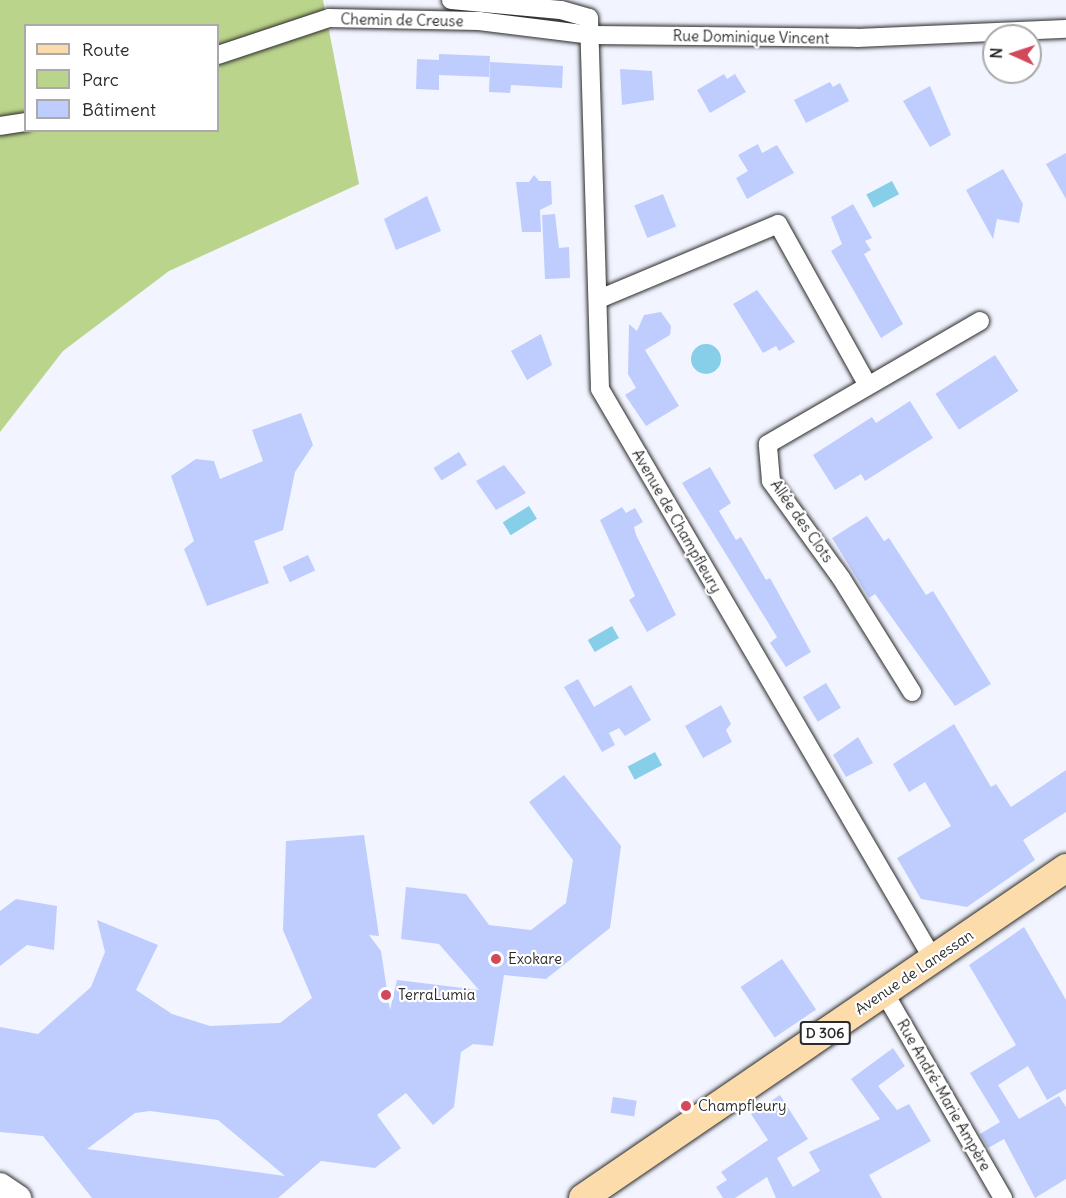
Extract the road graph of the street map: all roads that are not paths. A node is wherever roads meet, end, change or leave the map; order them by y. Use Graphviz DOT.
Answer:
graph roads {
  1 [pos="451,0"];
  2 [pos="1066,28"];
  3 [pos="592,35"];
  4 [pos="219,56"];
  5 [pos="24,122"];
  6 [pos="0,126"];
  7 [pos="599,299"];
  8 [pos="980,321"];
  9 [pos="867,384"];
  10 [pos="912,692"];
  11 [pos="1066,868"];
  12 [pos="933,959"];
  13 [pos="884,992"];
  14 [pos="0,1186"];
  15 [pos="18,1198"];
  16 [pos="584,1198"];
  17 [pos="1004,1198"];
  1 -- 3 [label="street"];
  2 -- 3 [label="street, Rue Dominique Vincent"];
  3 -- 4 [label="street, Chemin de Creuse"];
  3 -- 7 [label="street, Avenue de Champfleury"];
  5 -- 6 [label="street"];
  7 -- 9 [label="street"];
  7 -- 12 [label="street, Avenue de Champfleury"];
  8 -- 9 [label="street, Allée des Clots"];
  9 -- 10 [label="street, Allée des Clots"];
  11 -- 12 [label="main road, Avenue de Lanessan / D 306"];
  12 -- 13 [label="main road, Avenue de Lanessan / D 306"];
  13 -- 16 [label="main road, Avenue de Lanessan / D 306"];
  13 -- 17 [label="street, Rue André-Marie Ampère"];
  14 -- 15 [label="street"];
}
